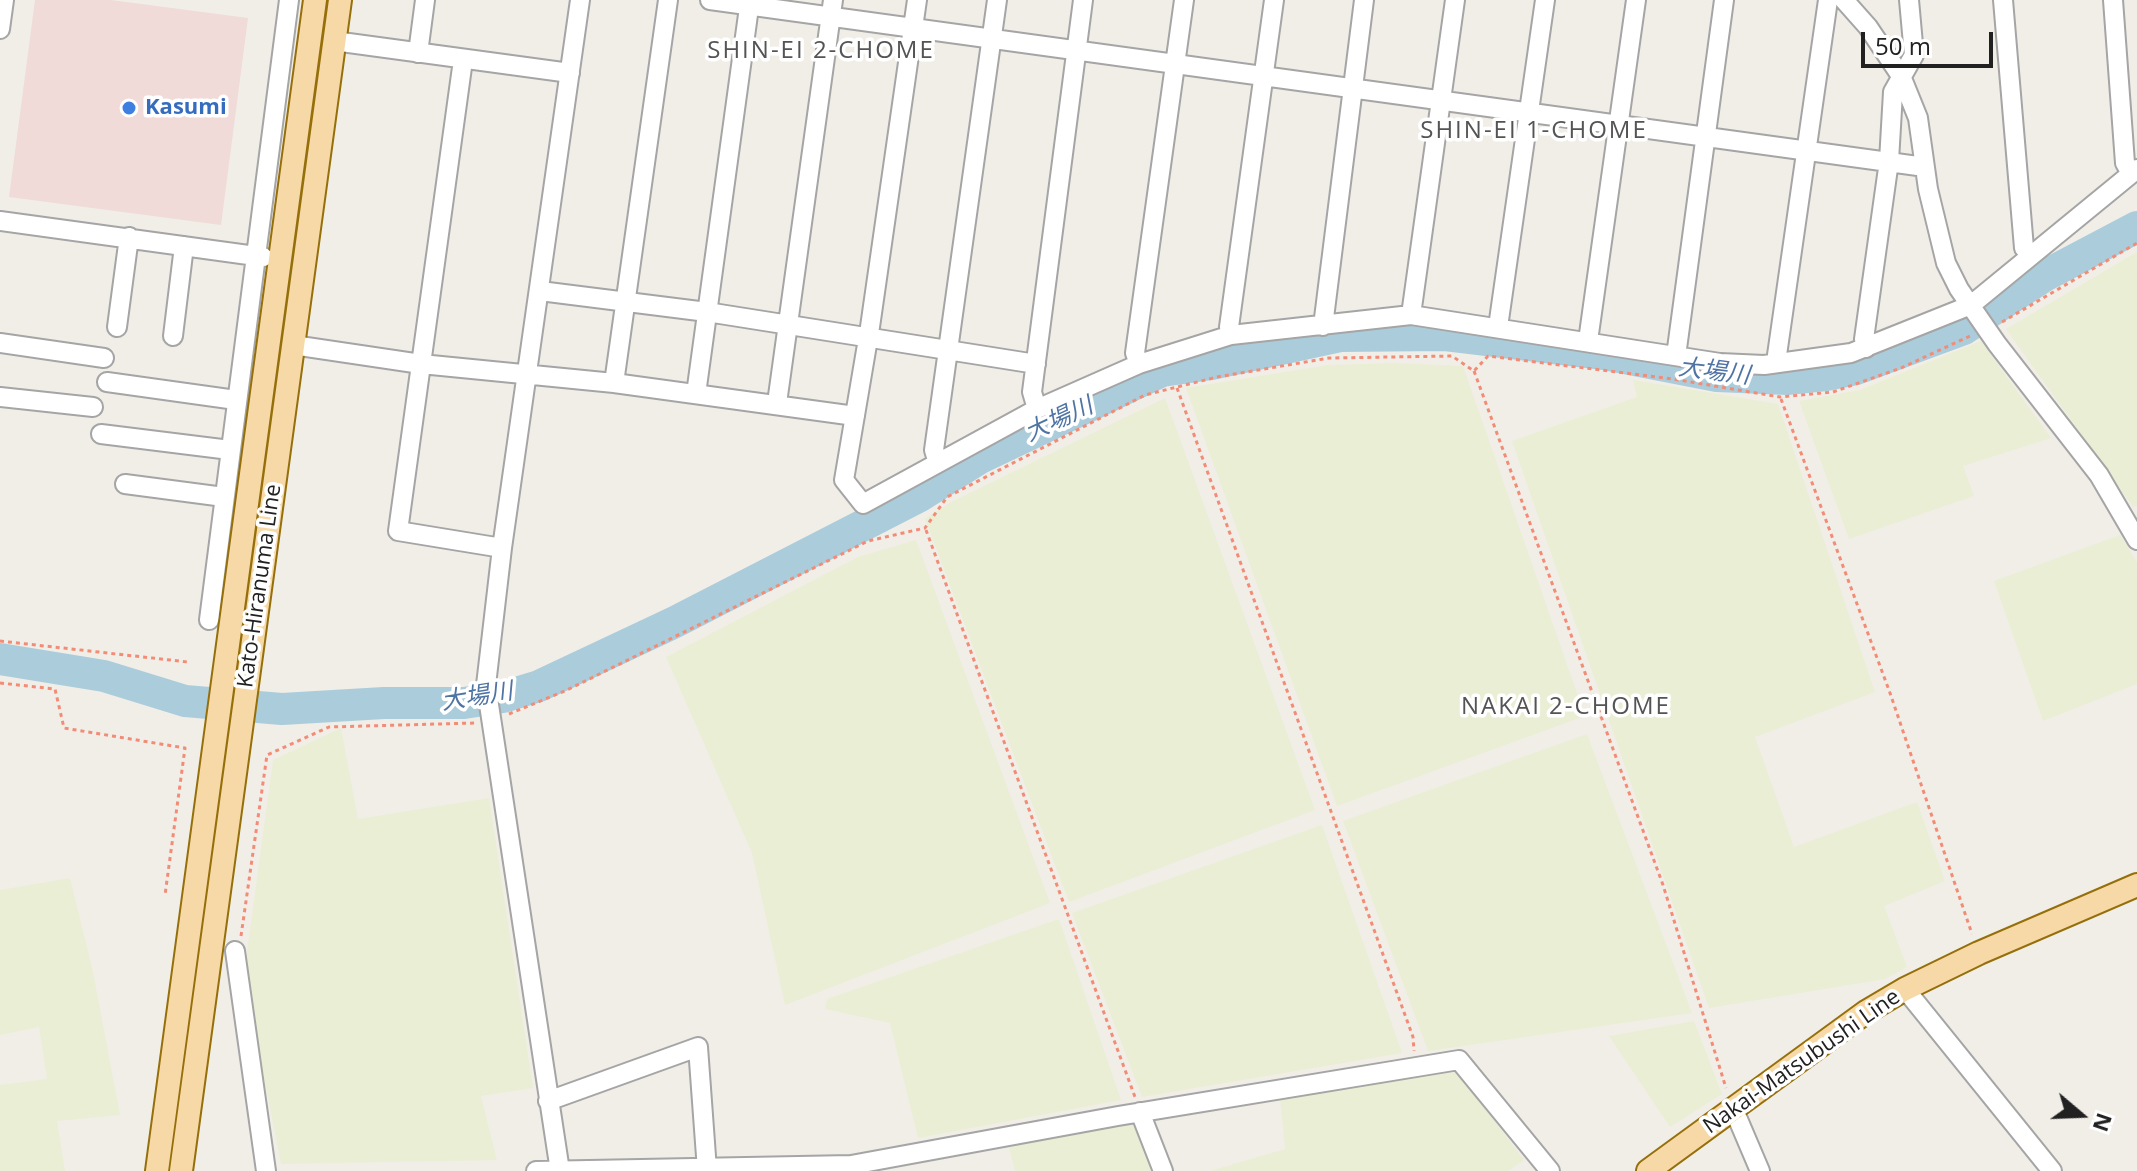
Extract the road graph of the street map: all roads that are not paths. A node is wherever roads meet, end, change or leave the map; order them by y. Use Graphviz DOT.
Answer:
graph roads {
  1 [pos="4,0"];
  2 [pos="289,0"];
  3 [pos="315,0"];
  4 [pos="340,0"];
  5 [pos="425,0"];
  6 [pos="580,0"];
  7 [pos="668,0"];
  8 [pos="710,0"];
  9 [pos="917,0"];
  10 [pos="997,0"];
  11 [pos="1083,0"];
  12 [pos="1184,0"];
  13 [pos="1274,0"];
  14 [pos="1364,0"];
  15 [pos="1455,0"];
  16 [pos="1545,0"];
  17 [pos="1636,0"];
  18 [pos="1724,0"];
  19 [pos="1828,0"];
  20 [pos="1844,0"];
  21 [pos="1909,0"];
  22 [pos="2003,0"];
  23 [pos="2113,0"];
  24 [pos="750,3"];
  25 [pos="832,9"];
  26 [pos="0,29"];
  27 [pos="912,29"];
  28 [pos="334,41"];
  29 [pos="991,41"];
  30 [pos="1076,50"];
  31 [pos="418,53"];
  32 [pos="463,60"];
  33 [pos="1175,64"];
  34 [pos="570,73"];
  35 [pos="1263,76"];
  36 [pos="1901,76"];
  37 [pos="1352,88"];
  38 [pos="1441,100"];
  39 [pos="1530,112"];
  40 [pos="1619,123"];
  41 [pos="1707,136"];
  42 [pos="1804,149"];
  43 [pos="1889,161"];
  44 [pos="1925,167"];
  45 [pos="2134,171"];
  46 [pos="0,221"];
  47 [pos="129,237"];
  48 [pos="184,246"];
  49 [pos="2032,255"];
  50 [pos="254,256"];
  51 [pos="281,260"];
  52 [pos="540,291"];
  53 [pos="625,304"];
  54 [pos="707,312"];
  55 [pos="1411,315"];
  56 [pos="1980,319"];
  57 [pos="1323,326"];
  58 [pos="117,327"];
  59 [pos="788,327"];
  60 [pos="1498,327"];
  61 [pos="1231,335"];
  62 [pos="173,336"];
  63 [pos="868,339"];
  64 [pos="1588,341"];
  65 [pos="0,343"];
  66 [pos="293,345"];
  67 [pos="1866,348"];
  68 [pos="948,350"];
  69 [pos="1676,356"];
  70 [pos="104,358"];
  71 [pos="1776,362"];
  72 [pos="421,364"];
  73 [pos="1036,364"];
  74 [pos="1139,364"];
  75 [pos="528,373"];
  76 [pos="107,382"];
  77 [pos="614,383"];
  78 [pos="696,394"];
  79 [pos="0,397"];
  80 [pos="236,400"];
  81 [pos="777,403"];
  82 [pos="93,407"];
  83 [pos="1037,409"];
  84 [pos="855,416"];
  85 [pos="101,434"];
  86 [pos="230,450"];
  87 [pos="938,463"];
  88 [pos="125,484"];
  89 [pos="224,497"];
  90 [pos="2132,519"];
  91 [pos="2137,540"];
  92 [pos="502,548"];
  93 [pos="209,620"];
  94 [pos="2137,885"];
  95 [pos="237,949"];
  96 [pos="1905,989"];
  97 [pos="548,1101"];
  98 [pos="1734,1110"];
  99 [pos="1140,1112"];
  100 [pos="560,1170"];
  101 [pos="707,1170"];
  102 [pos="772,1170"];
  103 [pos="157,1171"];
  104 [pos="181,1171"];
  105 [pos="266,1171"];
  106 [pos="536,1171"];
  107 [pos="1163,1171"];
  108 [pos="1550,1171"];
  109 [pos="1648,1171"];
  110 [pos="1760,1171"];
  111 [pos="2052,1171"];
  1 -- 26 [label="street"];
  2 -- 50 [label="street"];
  3 -- 51 [label="main road, Kato-Hiranuma Line"];
  4 -- 28 [label="main road, Kato-Hiranuma Line"];
  5 -- 31 [label="street"];
  6 -- 34 [label="street"];
  7 -- 53 [label="street"];
  8 -- 24 [label="street"];
  9 -- 27 [label="street"];
  10 -- 29 [label="street"];
  11 -- 30 [label="street"];
  12 -- 33 [label="street"];
  13 -- 35 [label="street"];
  14 -- 37 [label="street"];
  15 -- 38 [label="street"];
  16 -- 39 [label="street"];
  17 -- 40 [label="street"];
  18 -- 41 [label="street"];
  19 -- 42 [label="street"];
  20 -- 36 [label="street"];
  21 -- 36 [label="street"];
  22 -- 49 [label="street"];
  23 -- 45 [label="street"];
  24 -- 25 [label="street"];
  24 -- 54 [label="street"];
  25 -- 27 [label="street"];
  25 -- 59 [label="street"];
  27 -- 29 [label="street"];
  27 -- 63 [label="street"];
  28 -- 31 [label="street"];
  28 -- 66 [label="main road, Kato-Hiranuma Line"];
  29 -- 30 [label="street"];
  29 -- 68 [label="street"];
  30 -- 33 [label="street"];
  30 -- 73 [label="street"];
  31 -- 32 [label="street"];
  32 -- 34 [label="street"];
  32 -- 72 [label="street"];
  33 -- 35 [label="street"];
  33 -- 74 [label="street"];
  34 -- 52 [label="street"];
  35 -- 37 [label="street"];
  35 -- 61 [label="street"];
  36 -- 43 [label="street"];
  36 -- 44 [label="street"];
  37 -- 38 [label="street"];
  37 -- 57 [label="street"];
  38 -- 39 [label="street"];
  38 -- 55 [label="street"];
  39 -- 40 [label="street"];
  39 -- 60 [label="street"];
  40 -- 41 [label="street"];
  40 -- 64 [label="street"];
  41 -- 42 [label="street"];
  41 -- 69 [label="street"];
  42 -- 43 [label="street"];
  42 -- 71 [label="street"];
  43 -- 44 [label="street"];
  43 -- 67 [label="street"];
  44 -- 56 [label="street"];
  45 -- 49 [label="street"];
  46 -- 47 [label="street"];
  47 -- 48 [label="street"];
  47 -- 58 [label="street"];
  48 -- 50 [label="street"];
  48 -- 62 [label="street"];
  49 -- 56 [label="street"];
  50 -- 51 [label="street"];
  50 -- 80 [label="street"];
  51 -- 103 [label="main road, Kato-Hiranuma Line"];
  52 -- 53 [label="street"];
  52 -- 75 [label="street"];
  53 -- 54 [label="street"];
  53 -- 77 [label="street"];
  54 -- 59 [label="street"];
  54 -- 78 [label="street"];
  55 -- 57 [label="street"];
  55 -- 60 [label="street"];
  56 -- 67 [label="street"];
  56 -- 90 [label="street"];
  57 -- 61 [label="street"];
  59 -- 63 [label="street"];
  59 -- 81 [label="street"];
  60 -- 64 [label="street"];
  61 -- 74 [label="street"];
  63 -- 68 [label="street"];
  63 -- 84 [label="street"];
  64 -- 69 [label="street"];
  65 -- 70 [label="street"];
  66 -- 72 [label="street"];
  66 -- 104 [label="main road, Kato-Hiranuma Line"];
  67 -- 71 [label="street"];
  68 -- 73 [label="street"];
  68 -- 87 [label="street"];
  69 -- 71 [label="street"];
  72 -- 75 [label="street"];
  72 -- 92 [label="street"];
  73 -- 83 [label="street"];
  74 -- 83 [label="street"];
  75 -- 77 [label="street"];
  75 -- 92 [label="street"];
  76 -- 80 [label="street"];
  77 -- 78 [label="street"];
  78 -- 81 [label="street"];
  79 -- 82 [label="street"];
  80 -- 86 [label="street"];
  81 -- 84 [label="street"];
  83 -- 87 [label="street"];
  84 -- 87 [label="street"];
  85 -- 86 [label="street"];
  86 -- 89 [label="street"];
  88 -- 89 [label="street"];
  89 -- 93 [label="street"];
  90 -- 91 [label="street"];
  92 -- 97 [label="street"];
  94 -- 96 [label="main road, Nakai-Matsubushi Line"];
  95 -- 105 [label="street"];
  96 -- 98 [label="main road, Nakai-Matsubushi Line"];
  96 -- 111 [label="street"];
  97 -- 100 [label="street"];
  97 -- 101 [label="street"];
  98 -- 109 [label="main road, Nakai-Matsubushi Line"];
  98 -- 110 [label="street"];
  99 -- 102 [label="street"];
  99 -- 107 [label="street"];
  99 -- 108 [label="street"];
  100 -- 101 [label="street"];
  100 -- 106 [label="street"];
  101 -- 102 [label="street"];
}
